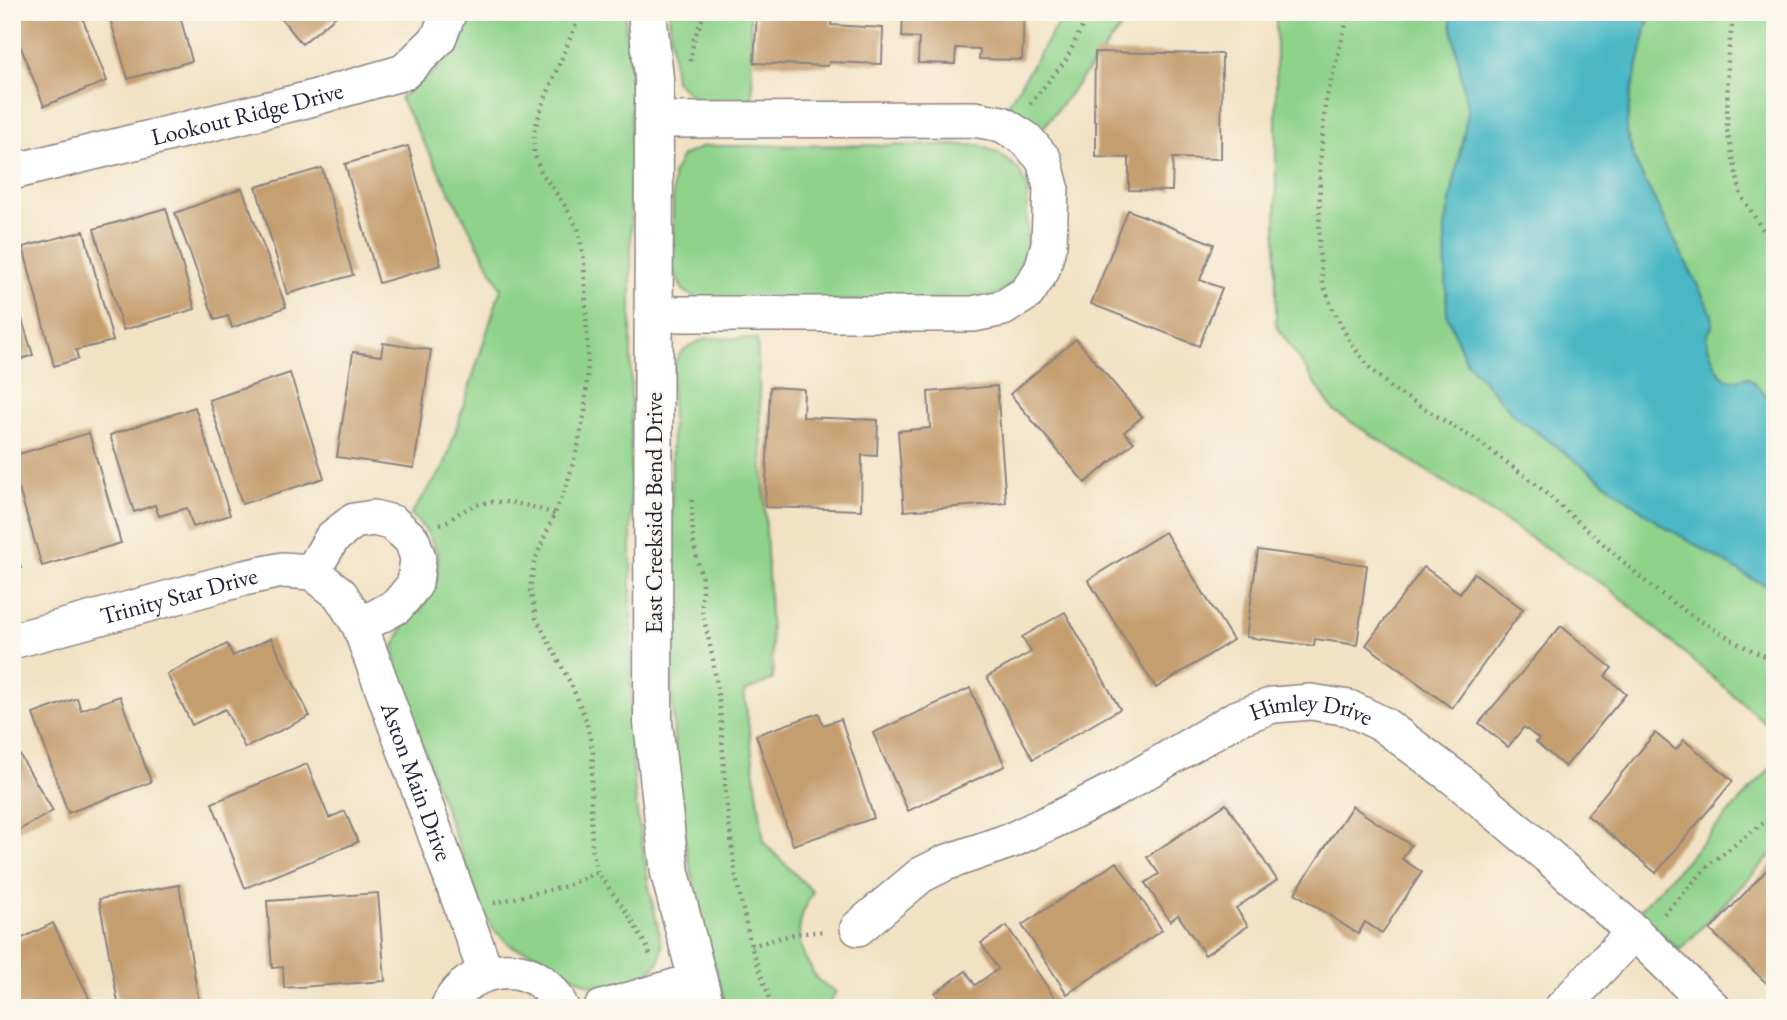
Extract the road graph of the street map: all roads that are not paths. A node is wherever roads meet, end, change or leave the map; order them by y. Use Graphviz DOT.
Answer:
graph roads {
  1 [pos="449,12"];
  2 [pos="647,12"];
  3 [pos="672,120"];
  4 [pos="12,172"];
  5 [pos="654,314"];
  6 [pos="312,572"];
  7 [pos="360,626"];
  8 [pos="12,641"];
  9 [pos="858,928"];
  10 [pos="1638,936"];
  11 [pos="486,973"];
  12 [pos="702,994"];
  13 [pos="448,1008"];
  14 [pos="561,1008"];
  15 [pos="601,1008"];
  16 [pos="1562,1008"];
  17 [pos="1713,1008"];
  1 -- 4 [label="street, Lookout Ridge Drive"];
  2 -- 3 [label="street, East Creekside Bend Drive"];
  3 -- 5 [label="street, East Creekside Bend Drive"];
  3 -- 5 [label="street"];
  5 -- 12 [label="street, East Creekside Bend Drive"];
  6 -- 7 [label="street, Aston Main Drive"];
  6 -- 7 [label="street"];
  6 -- 8 [label="street, Trinity Star Drive"];
  7 -- 11 [label="street, Aston Main Drive"];
  9 -- 10 [label="street, Himley Drive"];
  10 -- 16 [label="street"];
  10 -- 17 [label="street, Himley Drive"];
  11 -- 13 [label="street"];
  11 -- 14 [label="street"];
  12 -- 15 [label="street"];
}
